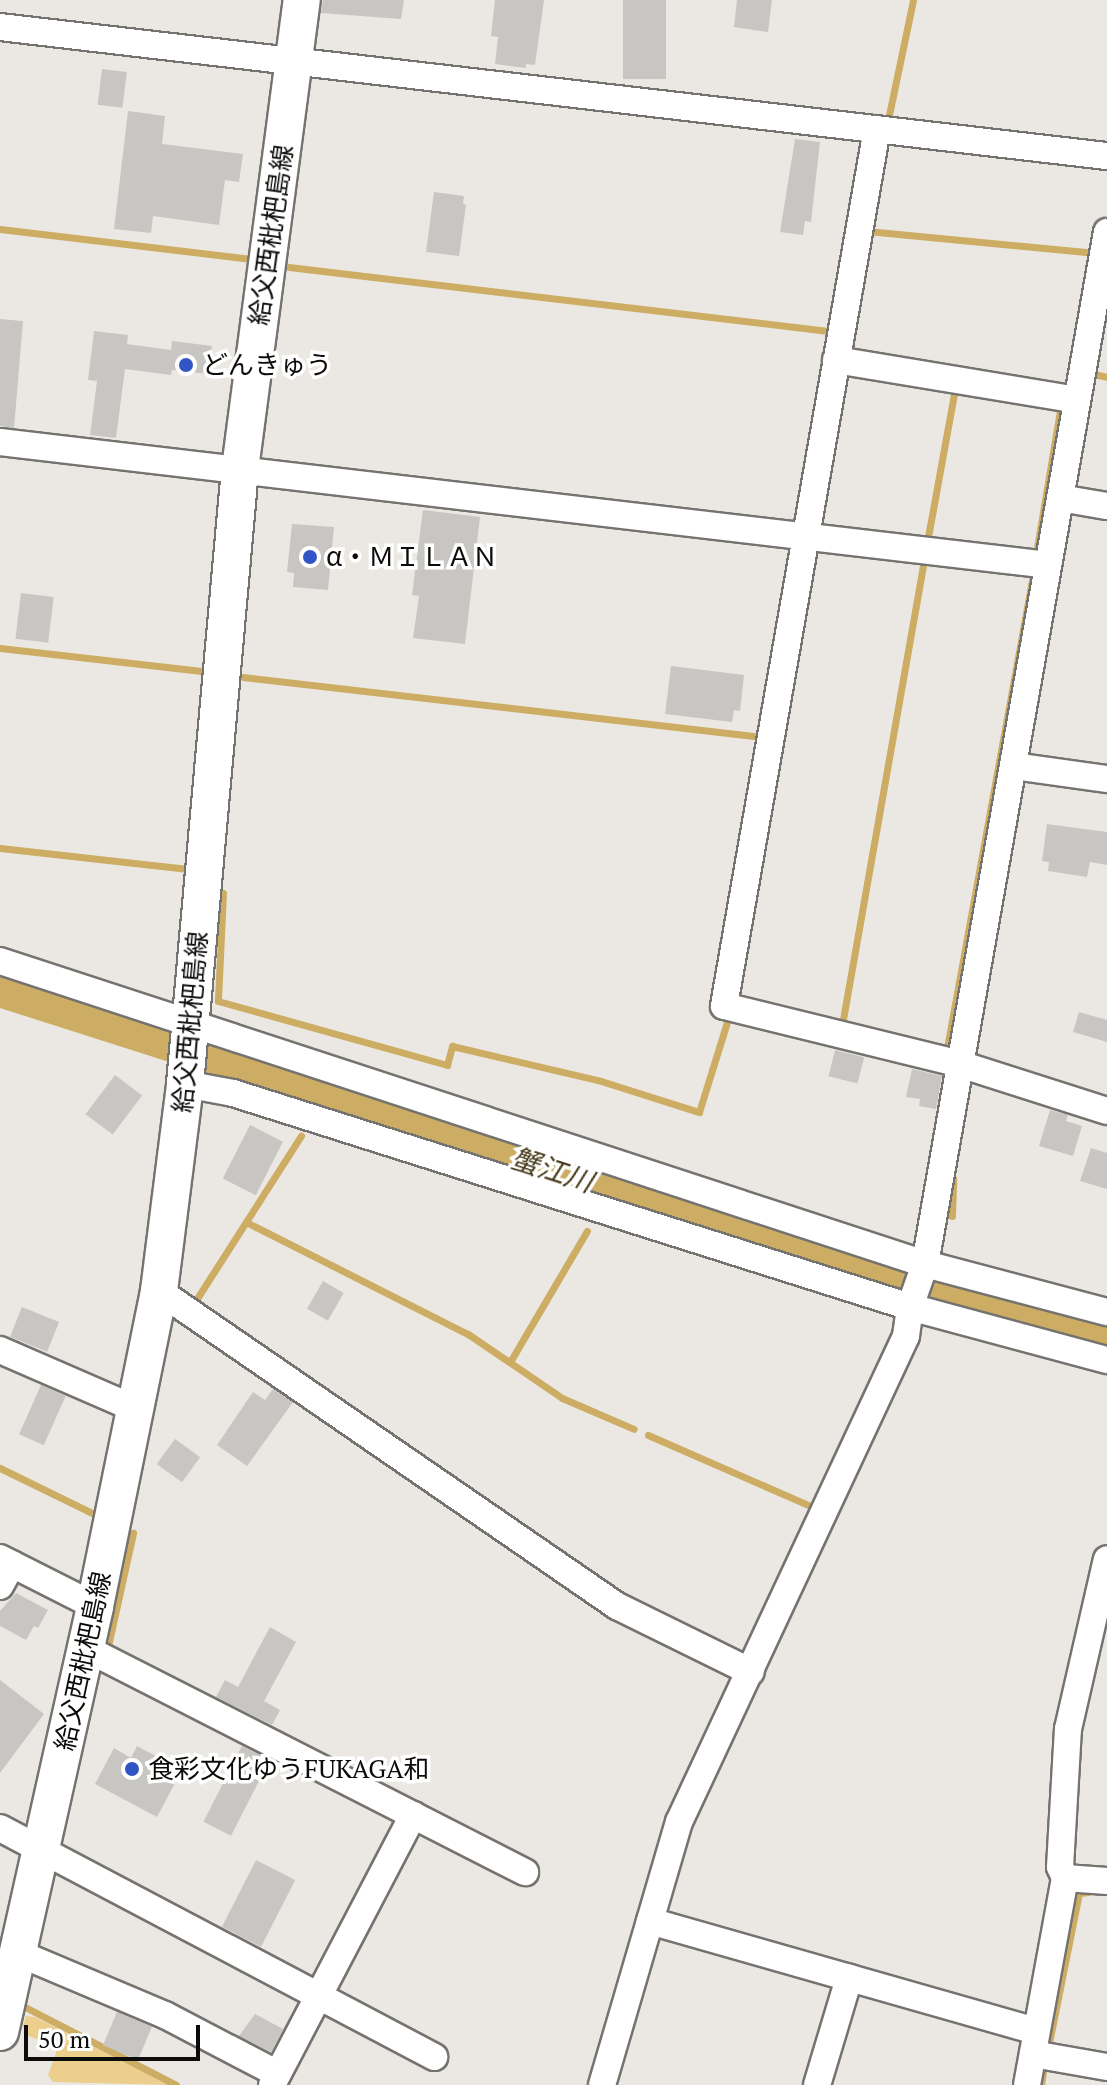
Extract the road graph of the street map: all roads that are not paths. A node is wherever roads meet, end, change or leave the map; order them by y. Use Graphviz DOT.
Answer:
graph roads {
  1 [pos="302,0"];
  2 [pos="0,27"];
  3 [pos="295,59"];
  4 [pos="877,129"];
  5 [pos="1107,156"];
  6 [pos="1107,232"];
  7 [pos="1103,275"];
  8 [pos="836,360"];
  9 [pos="1077,400"];
  10 [pos="0,442"];
  11 [pos="240,469"];
  12 [pos="1060,498"];
  13 [pos="1107,506"];
  14 [pos="806,535"];
  15 [pos="1048,565"];
  16 [pos="1013,766"];
  17 [pos="1107,779"];
  18 [pos="0,961"];
  19 [pos="191,1023"];
  20 [pos="960,1064"];
  21 [pos="185,1084"];
  22 [pos="1107,1111"];
  23 [pos="925,1264"];
  24 [pos="159,1291"];
  25 [pos="910,1307"];
  26 [pos="1107,1312"];
  27 [pos="0,1350"];
  28 [pos="1107,1360"];
  29 [pos="136,1409"];
  30 [pos="1107,1559"];
  31 [pos="4,1569"];
  32 [pos="95,1606"];
  33 [pos="85,1648"];
  34 [pos="751,1672"];
  35 [pos="413,1815"];
  36 [pos="0,1828"];
  37 [pos="42,1850"];
  38 [pos="525,1872"];
  39 [pos="1065,1878"];
  40 [pos="1107,1881"];
  41 [pos="650,1921"];
  42 [pos="18,1953"];
  43 [pos="849,1978"];
  44 [pos="319,1996"];
  45 [pos="1,2020"];
  46 [pos="1034,2043"];
  47 [pos="434,2057"];
  48 [pos="1107,2067"];
  49 [pos="275,2080"];
  50 [pos="602,2085"];
  51 [pos="817,2085"];
  52 [pos="1027,2085"];
  1 -- 3 [label="main road, 給父西枇杷島線"];
  2 -- 3 [label="street"];
  3 -- 4 [label="street"];
  3 -- 11 [label="main road, 給父西枇杷島線"];
  4 -- 5 [label="street"];
  4 -- 8 [label="street"];
  6 -- 7 [label="street"];
  7 -- 9 [label="street"];
  8 -- 9 [label="street"];
  8 -- 14 [label="street"];
  9 -- 12 [label="street"];
  10 -- 11 [label="street"];
  11 -- 14 [label="street"];
  11 -- 19 [label="main road, 給父西枇杷島線"];
  12 -- 13 [label="street"];
  12 -- 15 [label="street"];
  14 -- 15 [label="street"];
  14 -- 20 [label="street"];
  15 -- 16 [label="street"];
  16 -- 17 [label="street"];
  16 -- 20 [label="street"];
  18 -- 19 [label="street"];
  19 -- 21 [label="main road, 給父西枇杷島線"];
  19 -- 23 [label="street"];
  20 -- 22 [label="street"];
  20 -- 23 [label="street"];
  21 -- 24 [label="main road, 給父西枇杷島線"];
  21 -- 25 [label="street"];
  23 -- 25 [label="street"];
  23 -- 26 [label="street"];
  24 -- 29 [label="main road, 給父西枇杷島線"];
  24 -- 34 [label="street"];
  25 -- 28 [label="street"];
  25 -- 34 [label="street"];
  27 -- 29 [label="street"];
  29 -- 32 [label="main road, 給父西枇杷島線"];
  30 -- 39 [label="street"];
  31 -- 32 [label="street"];
  32 -- 33 [label="main road, 給父西枇杷島線"];
  33 -- 35 [label="street"];
  33 -- 37 [label="main road, 給父西枇杷島線"];
  34 -- 41 [label="street"];
  35 -- 38 [label="street"];
  35 -- 44 [label="street"];
  36 -- 37 [label="street"];
  37 -- 42 [label="main road, 給父西枇杷島線"];
  37 -- 44 [label="street"];
  39 -- 40 [label="street"];
  39 -- 46 [label="street"];
  41 -- 43 [label="street"];
  41 -- 50 [label="street"];
  42 -- 45 [label="main road, 給父西枇杷島線"];
  42 -- 49 [label="street"];
  43 -- 46 [label="street"];
  43 -- 51 [label="street"];
  44 -- 47 [label="street"];
  44 -- 49 [label="street"];
  46 -- 48 [label="street"];
  46 -- 52 [label="street"];
}
